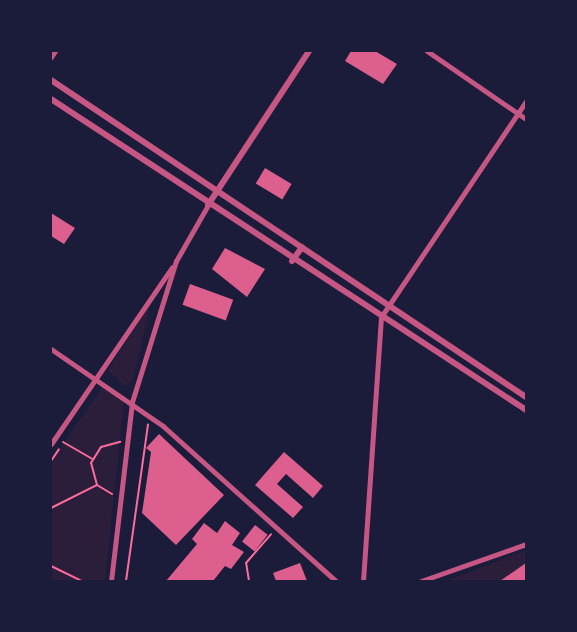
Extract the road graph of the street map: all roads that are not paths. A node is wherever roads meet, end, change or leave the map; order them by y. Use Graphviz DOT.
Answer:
graph roads {
  1 [pos="55,51"];
  2 [pos="309,51"];
  3 [pos="427,51"];
  4 [pos="51,57"];
  5 [pos="51,80"];
  6 [pos="51,99"];
  7 [pos="526,101"];
  8 [pos="99,112"];
  9 [pos="518,113"];
  10 [pos="526,118"];
  11 [pos="89,125"];
  12 [pos="217,190"];
  13 [pos="208,206"];
  14 [pos="302,247"];
  15 [pos="176,261"];
  16 [pos="292,261"];
  17 [pos="389,306"];
  18 [pos="381,317"];
  19 [pos="51,349"];
  20 [pos="486,370"];
  21 [pos="97,377"];
  22 [pos="478,381"];
  23 [pos="526,397"];
  24 [pos="132,402"];
  25 [pos="526,410"];
  26 [pos="51,444"];
  27 [pos="526,544"];
  28 [pos="111,581"];
  29 [pos="336,581"];
  30 [pos="363,581"];
  31 [pos="421,581"];
  1 -- 4 [label="street"];
  2 -- 12 [label="street"];
  3 -- 9 [label="street"];
  5 -- 8 [label="street"];
  6 -- 11 [label="street"];
  7 -- 9 [label="street"];
  8 -- 11 [label="street"];
  8 -- 12 [label="street"];
  9 -- 10 [label="street"];
  9 -- 17 [label="street"];
  11 -- 13 [label="street"];
  12 -- 13 [label="street"];
  12 -- 14 [label="street"];
  13 -- 15 [label="street"];
  13 -- 16 [label="street"];
  14 -- 16 [label="street"];
  14 -- 17 [label="street"];
  15 -- 21 [label="street"];
  15 -- 24 [label="street"];
  16 -- 18 [label="street"];
  17 -- 18 [label="street"];
  17 -- 20 [label="street"];
  18 -- 22 [label="street"];
  18 -- 30 [label="street"];
  19 -- 21 [label="street"];
  20 -- 22 [label="street"];
  20 -- 23 [label="street"];
  21 -- 24 [label="street"];
  21 -- 26 [label="street"];
  22 -- 25 [label="street"];
  24 -- 28 [label="street"];
  24 -- 29 [label="street"];
  27 -- 31 [label="street"];
}
